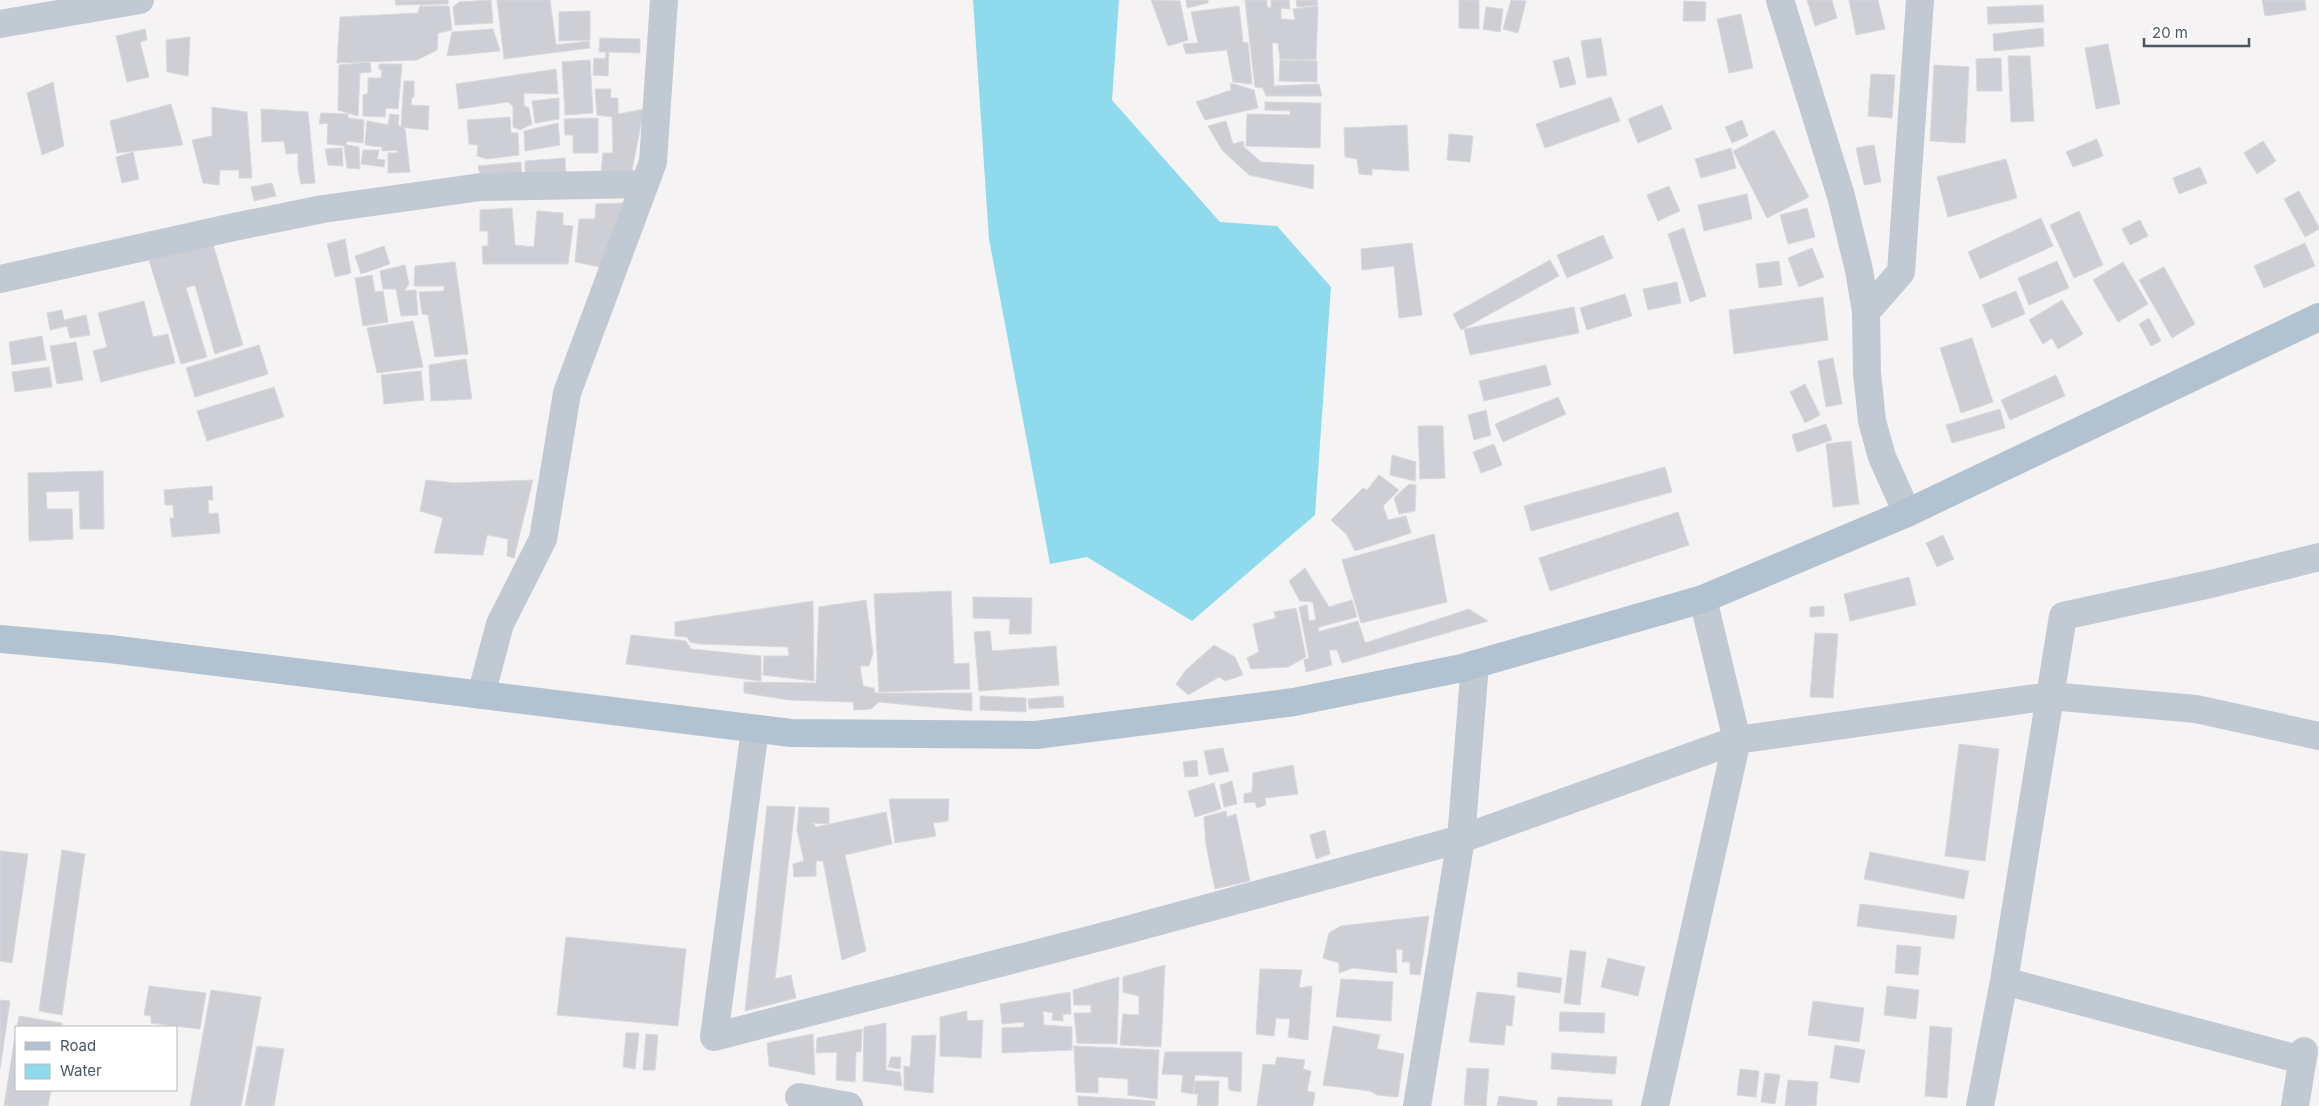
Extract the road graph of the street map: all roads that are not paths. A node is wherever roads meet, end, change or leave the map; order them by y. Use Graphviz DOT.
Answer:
graph roads {
  1 [pos="140,0"];
  2 [pos="664,0"];
  3 [pos="1780,0"];
  4 [pos="1920,0"];
  5 [pos="0,24"];
  6 [pos="645,184"];
  7 [pos="0,279"];
  8 [pos="1866,312"];
  9 [pos="2319,317"];
  10 [pos="1908,513"];
  11 [pos="2319,557"];
  12 [pos="1703,599"];
  13 [pos="0,638"];
  14 [pos="1475,664"];
  15 [pos="481,695"];
  16 [pos="2050,696"];
  17 [pos="755,729"];
  18 [pos="2319,736"];
  19 [pos="1737,740"];
  20 [pos="1461,839"];
  21 [pos="2004,981"];
  22 [pos="2177,1010"];
  23 [pos="2308,1054"];
  24 [pos="799,1097"];
  25 [pos="850,1106"];
  26 [pos="1417,1106"];
  27 [pos="1655,1106"];
  28 [pos="1980,1106"];
  29 [pos="2295,1106"];
  1 -- 5 [label="street"];
  2 -- 6 [label="street"];
  3 -- 8 [label="street"];
  4 -- 8 [label="street"];
  6 -- 7 [label="street"];
  6 -- 15 [label="street"];
  8 -- 10 [label="street"];
  9 -- 10 [label="main road"];
  10 -- 12 [label="main road"];
  11 -- 16 [label="street"];
  12 -- 14 [label="main road"];
  12 -- 19 [label="street"];
  13 -- 15 [label="main road"];
  14 -- 17 [label="main road"];
  14 -- 20 [label="street"];
  15 -- 17 [label="main road"];
  16 -- 18 [label="street"];
  16 -- 19 [label="street"];
  16 -- 21 [label="street"];
  17 -- 20 [label="street"];
  19 -- 20 [label="street"];
  19 -- 27 [label="street"];
  20 -- 26 [label="street"];
  21 -- 23 [label="street"];
  21 -- 28 [label="street"];
  22 -- 23 [label="street"];
  23 -- 29 [label="street"];
  24 -- 25 [label="street"];
}
